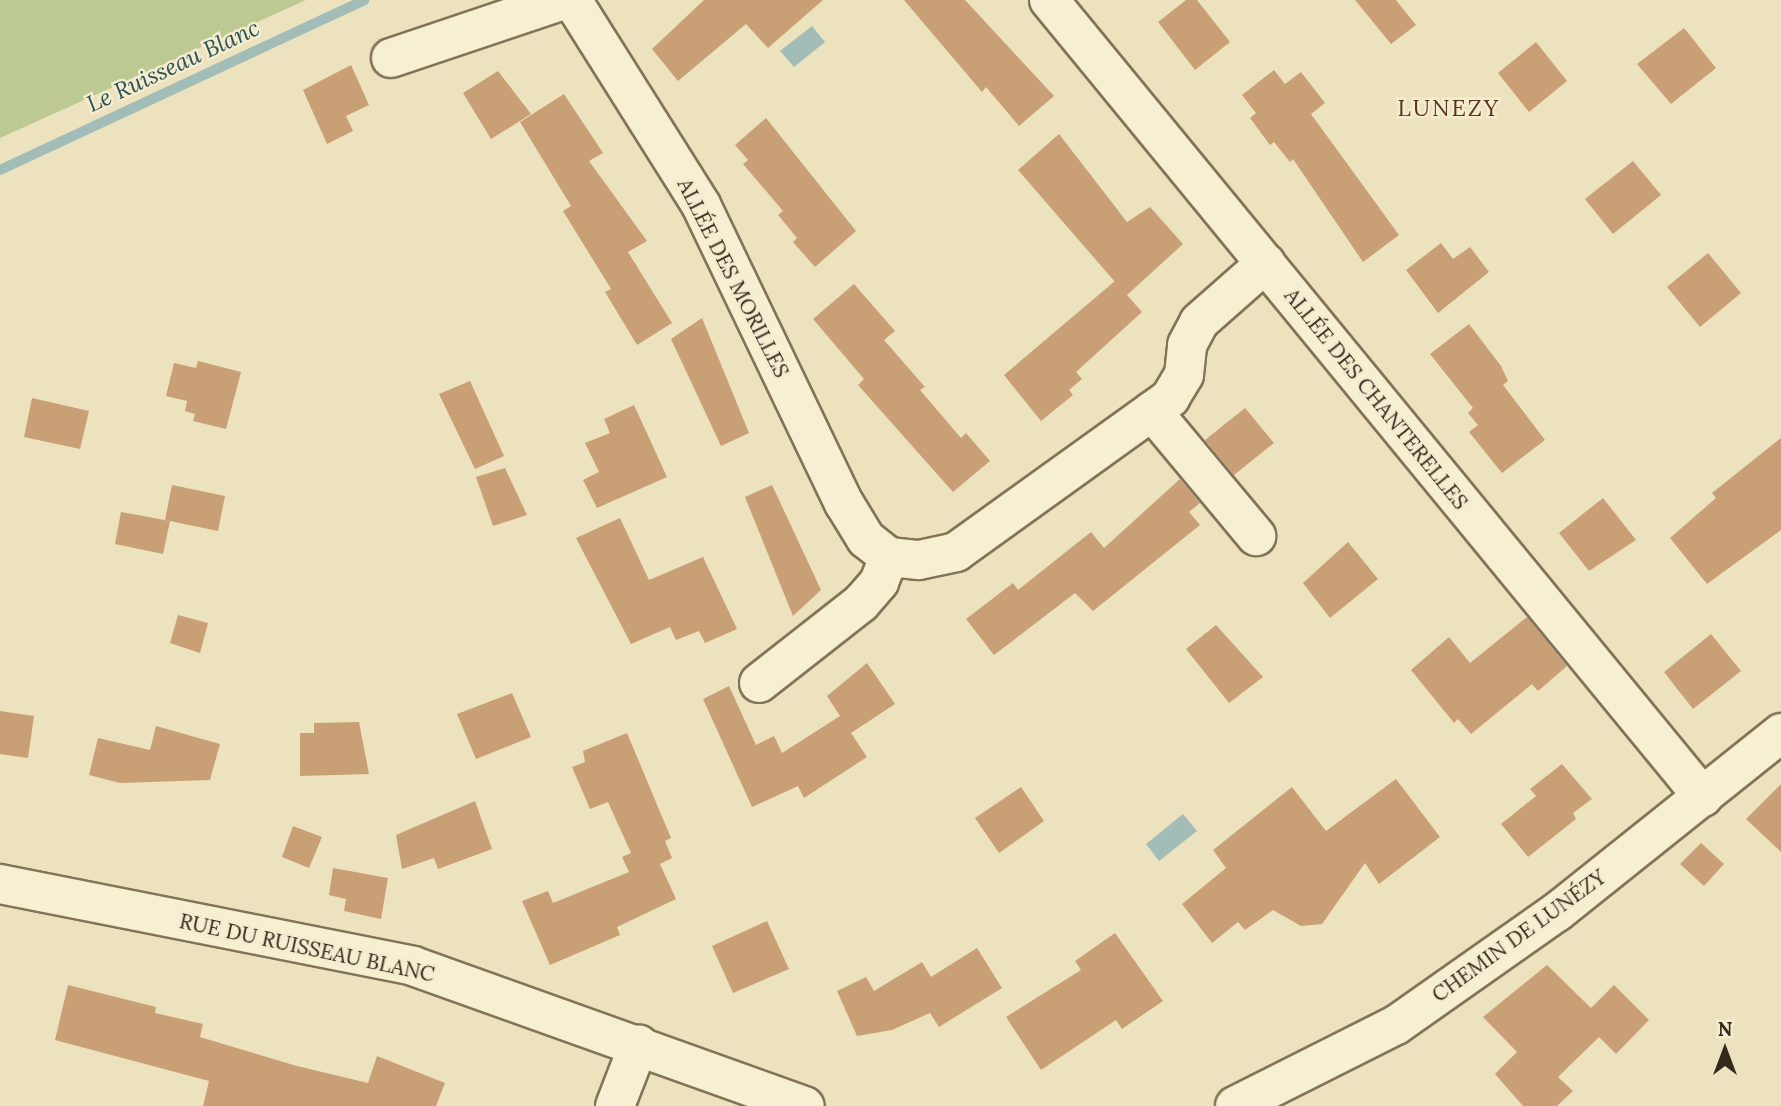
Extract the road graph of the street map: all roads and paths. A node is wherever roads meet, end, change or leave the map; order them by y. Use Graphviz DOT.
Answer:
graph roads {
  1 [pos="563,0"];
  2 [pos="572,0"];
  3 [pos="1049,0"];
  4 [pos="390,58"];
  5 [pos="1266,264"];
  6 [pos="1153,411"];
  7 [pos="1256,536"];
  8 [pos="889,557"];
  9 [pos="759,683"];
  10 [pos="1781,733"];
  11 [pos="1703,797"];
  12 [pos="0,884"];
  13 [pos="639,1044"];
  14 [pos="615,1106"];
  15 [pos="805,1106"];
  16 [pos="1235,1106"];
  1 -- 4 [label="street"];
  2 -- 8 [label="street, ALLÉE DES MORILLES"];
  3 -- 5 [label="street, ALLÉE DES CHANTERELLES"];
  5 -- 6 [label="street"];
  5 -- 11 [label="street, ALLÉE DES CHANTERELLES"];
  6 -- 7 [label="street"];
  6 -- 8 [label="street"];
  8 -- 9 [label="street"];
  10 -- 11 [label="street, CHEMIN DE LUNÉZY"];
  11 -- 16 [label="street, CHEMIN DE LUNÉZY"];
  12 -- 13 [label="street, RUE DU RUISSEAU BLANC"];
  13 -- 14 [label="street"];
  13 -- 15 [label="street, RUE DU RUISSEAU BLANC"];
}
